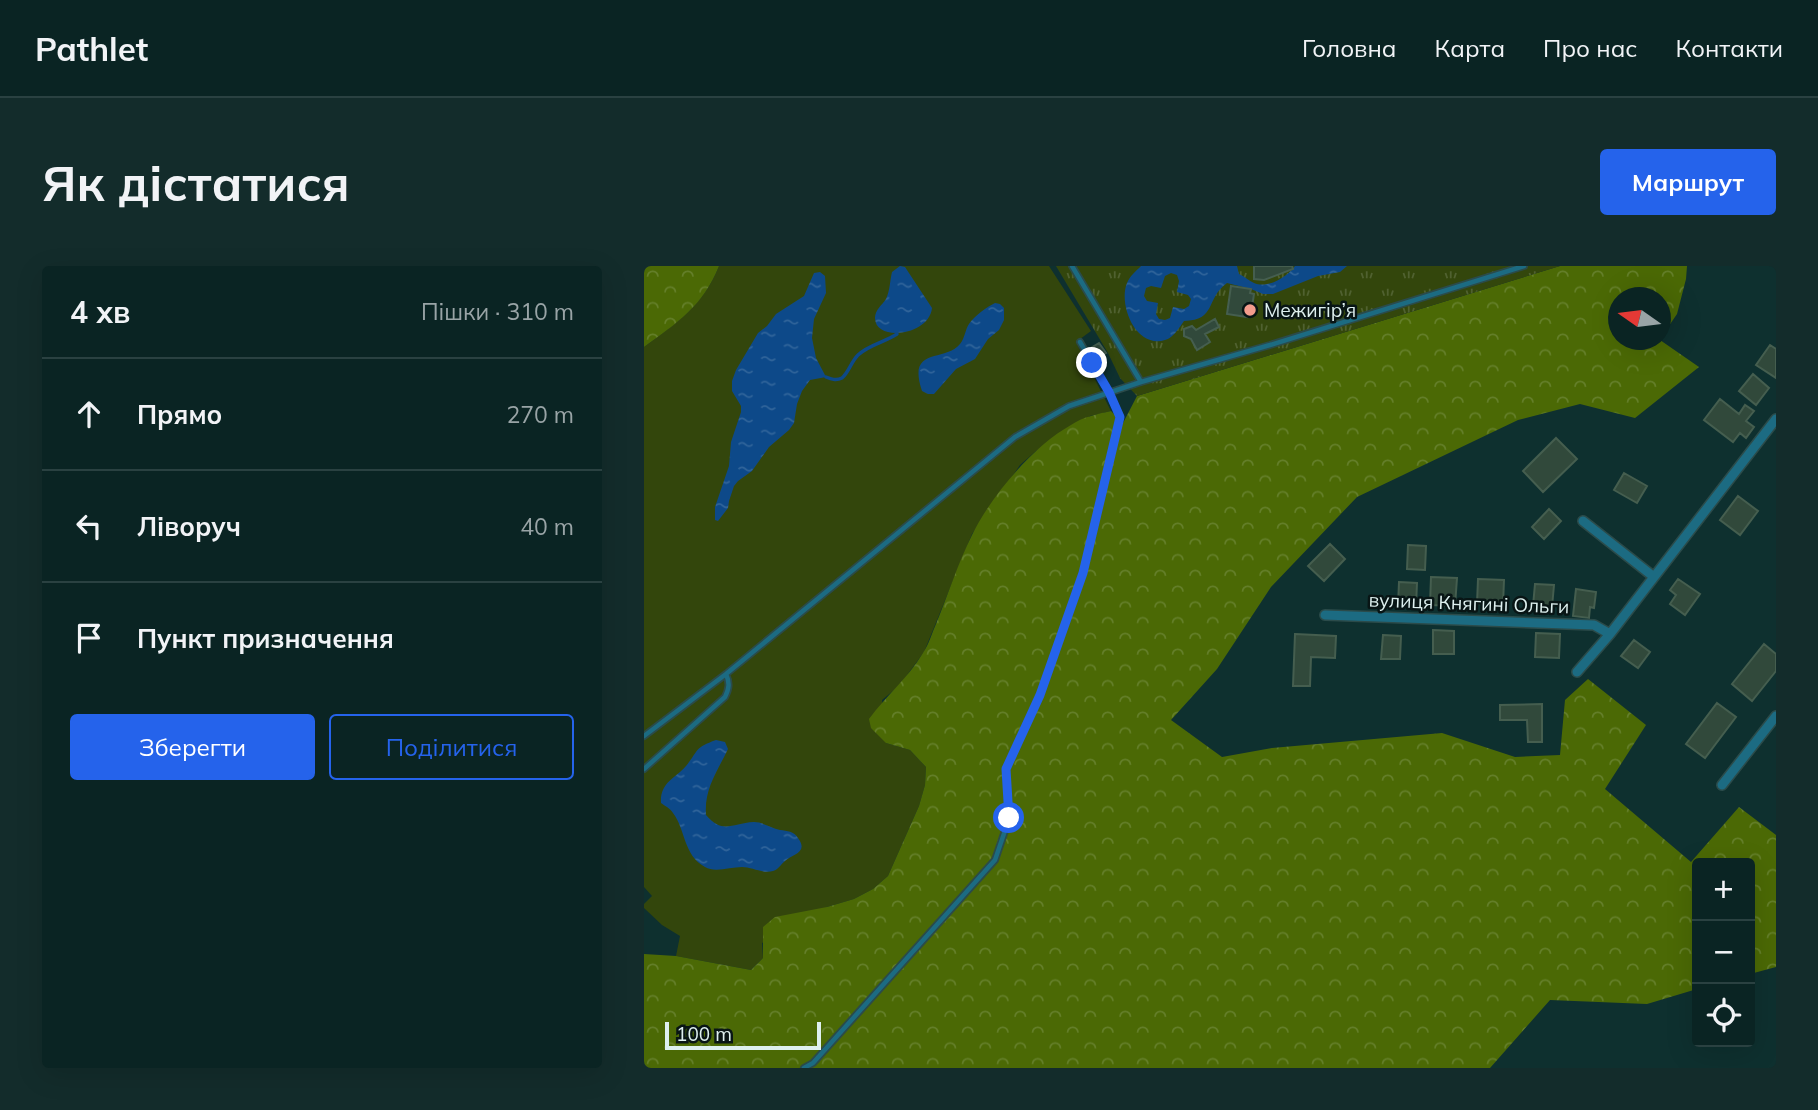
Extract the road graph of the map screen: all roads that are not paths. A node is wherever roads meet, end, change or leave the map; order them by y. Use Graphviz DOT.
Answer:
graph roads {
  1 [pos="1073,266"];
  2 [pos="1524,266"];
  3 [pos="1080,342"];
  4 [pos="1141,382"];
  5 [pos="1109,392"];
  6 [pos="1776,419"];
  7 [pos="1583,521"];
  8 [pos="1654,577"];
  9 [pos="1325,615"];
  10 [pos="1610,634"];
  11 [pos="1577,672"];
  12 [pos="726,674"];
  13 [pos="1776,716"];
  14 [pos="644,736"];
  15 [pos="644,769"];
  16 [pos="1722,785"];
  17 [pos="804,1068"];
  1 -- 4 [label="lane"];
  2 -- 4 [label="lane"];
  3 -- 5 [label="lane"];
  4 -- 5 [label="lane"];
  5 -- 12 [label="lane"];
  5 -- 17 [label="lane"];
  6 -- 8 [label="street"];
  7 -- 8 [label="street"];
  8 -- 10 [label="street"];
  9 -- 10 [label="street, вулиця Княгині Ольги"];
  10 -- 11 [label="street"];
  12 -- 14 [label="lane"];
  12 -- 15 [label="lane"];
  13 -- 16 [label="street"];
}
